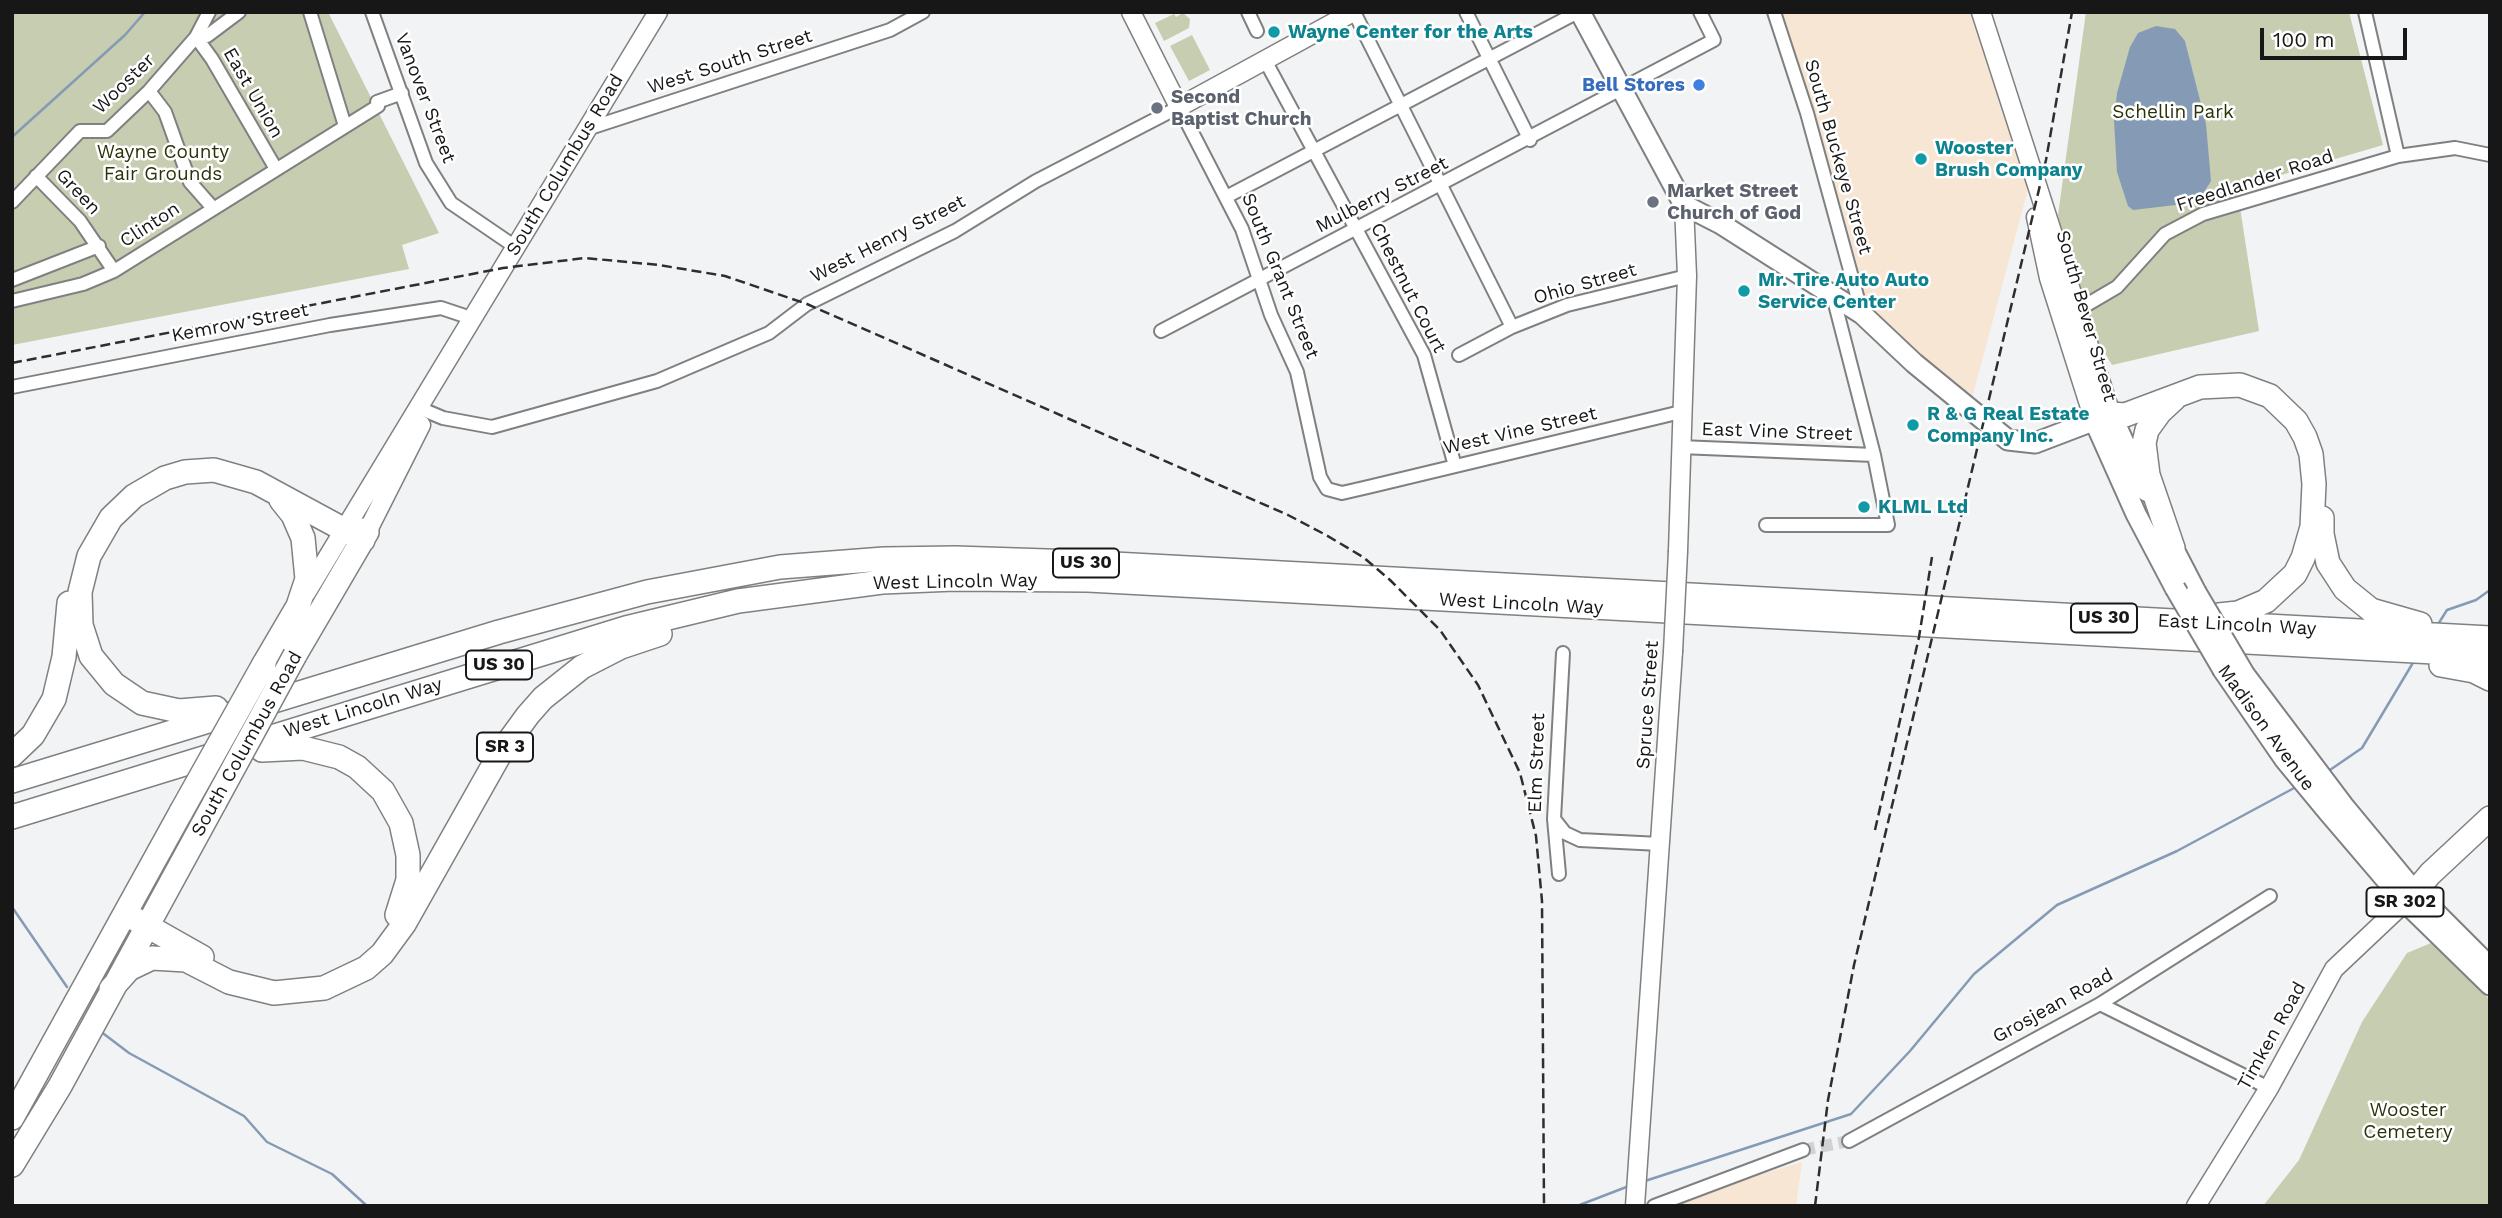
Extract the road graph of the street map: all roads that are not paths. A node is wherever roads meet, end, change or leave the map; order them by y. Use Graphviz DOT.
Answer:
graph roads {
  1 [pos="209,12"];
  2 [pos="239,12"];
  3 [pos="310,12"];
  4 [pos="372,12"];
  5 [pos="658,12"];
  6 [pos="923,12"];
  7 [pos="1248,12"];
  8 [pos="1354,12"];
  9 [pos="1466,12"];
  10 [pos="1579,12"];
  11 [pos="1700,12"];
  12 [pos="1774,12"];
  13 [pos="1981,12"];
  14 [pos="2365,12"];
  15 [pos="1133,13"];
  16 [pos="1257,31"];
  17 [pos="195,37"];
  18 [pos="1490,56"];
  19 [pos="1266,62"];
  20 [pos="1620,90"];
  21 [pos="149,91"];
  22 [pos="402,93"];
  23 [pos="1401,104"];
  24 [pos="1179,107"];
  25 [pos="345,126"];
  26 [pos="587,129"];
  27 [pos="1531,139"];
  28 [pos="1314,150"];
  29 [pos="2490,155"];
  30 [pos="2398,156"];
  31 [pos="276,169"];
  32 [pos="36,176"];
  33 [pos="1441,186"];
  34 [pos="1226,197"];
  35 [pos="12,202"];
  36 [pos="1684,205"];
  37 [pos="212,207"];
  38 [pos="1356,230"];
  39 [pos="99,246"];
  40 [pos="514,246"];
  41 [pos="114,271"];
  42 [pos="1687,276"];
  43 [pos="1259,279"];
  44 [pos="12,280"];
  45 [pos="1833,296"];
  46 [pos="12,302"];
  47 [pos="1862,314"];
  48 [pos="2068,315"];
  49 [pos="474,319"];
  50 [pos="1512,327"];
  51 [pos="1161,331"];
  52 [pos="1460,355"];
  53 [pos="12,387"];
  54 [pos="2200,387"];
  55 [pos="423,410"];
  56 [pos="1681,412"];
  57 [pos="2102,417"];
  58 [pos="1680,447"];
  59 [pos="1874,455"];
  60 [pos="1454,466"];
  61 [pos="1368,487"];
  62 [pos="272,491"];
  63 [pos="1766,525"];
  64 [pos="356,531"];
  65 [pos="2173,548"];
  66 [pos="1000,579"];
  67 [pos="1817,602"];
  68 [pos="298,606"];
  69 [pos="2013,630"];
  70 [pos="499,632"];
  71 [pos="2385,640"];
  72 [pos="2479,645"];
  73 [pos="1563,653"];
  74 [pos="2490,680"];
  75 [pos="12,755"];
  76 [pos="2293,756"];
  77 [pos="12,781"];
  78 [pos="12,817"];
  79 [pos="2490,818"];
  80 [pos="1554,819"];
  81 [pos="2490,832"];
  82 [pos="1660,844"];
  83 [pos="1559,874"];
  84 [pos="2270,895"];
  85 [pos="2410,897"];
  86 [pos="134,924"];
  87 [pos="2486,956"];
  88 [pos="186,960"];
  89 [pos="2490,985"];
  90 [pos="111,989"];
  91 [pos="2100,1004"];
  92 [pos="2269,1088"];
  93 [pos="12,1118"];
  94 [pos="1849,1141"];
  95 [pos="1803,1150"];
  96 [pos="12,1165"];
  97 [pos="1635,1205"];
  98 [pos="1654,1206"];
  99 [pos="2196,1206"];
  1 -- 17 [label="street"];
  2 -- 17 [label="street"];
  3 -- 25 [label="street"];
  4 -- 22 [label="street, Vanover Street"];
  5 -- 26 [label="main road, South Columbus Road"];
  6 -- 26 [label="street, West South Street"];
  7 -- 16 [label="street"];
  8 -- 19 [label="main road, West Henry Street"];
  8 -- 23 [label="street"];
  9 -- 18 [label="street"];
  10 -- 18 [label="street"];
  10 -- 20 [label="main road"];
  11 -- 20 [label="street, Mulberry Street"];
  12 -- 47 [label="street, South Buckeye Street"];
  13 -- 48 [label="main road, South Bever Street / SR 302"];
  14 -- 30 [label="street"];
  15 -- 24 [label="main road, South Grant Street"];
  17 -- 21 [label="street, Wooster"];
  17 -- 31 [label="street, East Union"];
  18 -- 23 [label="street"];
  18 -- 27 [label="street"];
  19 -- 24 [label="main road, West Henry Street"];
  19 -- 28 [label="street, Chestnut Court"];
  20 -- 27 [label="street, Mulberry Street"];
  20 -- 36 [label="main road"];
  21 -- 32 [label="street, Wooster"];
  21 -- 37 [label="street"];
  22 -- 25 [label="street, Clinton"];
  22 -- 40 [label="street, Vanover Street"];
  23 -- 28 [label="street"];
  23 -- 33 [label="street"];
  24 -- 34 [label="street, South Grant Street"];
  24 -- 55 [label="street, West Henry Street"];
  25 -- 31 [label="street, Clinton"];
  26 -- 40 [label="main road, South Columbus Road"];
  27 -- 33 [label="street, Mulberry Street"];
  28 -- 34 [label="street"];
  28 -- 38 [label="street, Chestnut Court"];
  29 -- 30 [label="street, Freedlander Road"];
  30 -- 48 [label="street, Freedlander Road"];
  31 -- 37 [label="street, Clinton"];
  32 -- 35 [label="street, Wooster"];
  32 -- 39 [label="street, Green"];
  33 -- 38 [label="street, Mulberry Street"];
  33 -- 50 [label="street"];
  34 -- 43 [label="street, South Grant Street"];
  36 -- 42 [label="main road, Spruce Street"];
  36 -- 45 [label="main road"];
  37 -- 41 [label="street, Clinton"];
  38 -- 43 [label="street, Mulberry Street"];
  38 -- 60 [label="street, Chestnut Court"];
  39 -- 41 [label="street, Green"];
  39 -- 44 [label="street"];
  40 -- 49 [label="main road, South Columbus Road"];
  41 -- 46 [label="street, Clinton"];
  42 -- 50 [label="street, Ohio Street"];
  42 -- 56 [label="main road, Spruce Street"];
  43 -- 51 [label="street, Mulberry Street"];
  43 -- 61 [label="street, South Grant Street"];
  45 -- 47 [label="main road"];
  45 -- 59 [label="street"];
  47 -- 57 [label="main road"];
  48 -- 57 [label="main road, South Bever Street / SR 302"];
  49 -- 53 [label="street, Kemrow Street"];
  49 -- 55 [label="main road, South Columbus Road"];
  50 -- 52 [label="street, Ohio Street"];
  54 -- 57 [label="highway"];
  54 -- 65 [label="highway"];
  54 -- 67 [label="highway"];
  55 -- 64 [label="main road, South Columbus Road"];
  56 -- 58 [label="main road, Spruce Street"];
  56 -- 60 [label="street, West Vine Street"];
  57 -- 65 [label="main road, Madison Avenue / SR 302"];
  57 -- 71 [label="highway"];
  57 -- 76 [label="main road, Madison Avenue / SR 302, bridge"];
  58 -- 59 [label="street, East Vine Street"];
  58 -- 82 [label="main road, Spruce Street, bridge"];
  59 -- 63 [label="street"];
  60 -- 61 [label="street, West Vine Street"];
  62 -- 64 [label="highway"];
  62 -- 68 [label="highway"];
  62 -- 70 [label="highway"];
  64 -- 68 [label="main road, South Columbus Road"];
  64 -- 75 [label="highway"];
  64 -- 86 [label="highway, South Columbus Road, bridge"];
  65 -- 76 [label="main road, Madison Avenue / SR 302, bridge"];
  66 -- 69 [label="highway, West Lincoln Way / US 30"];
  66 -- 78 [label="highway, West Lincoln Way / US 30"];
  66 -- 88 [label="highway, SR 3"];
  67 -- 70 [label="highway, West Lincoln Way / US 30"];
  67 -- 71 [label="highway, East Lincoln Way / US 30"];
  68 -- 86 [label="highway, South Columbus Road, bridge"];
  69 -- 71 [label="highway, East Lincoln Way / US 30"];
  70 -- 77 [label="highway, West Lincoln Way / US 30"];
  71 -- 72 [label="highway, East Lincoln Way / US 30"];
  71 -- 72 [label="highway"];
  72 -- 74 [label="highway"];
  73 -- 80 [label="street, Elm Street"];
  76 -- 85 [label="main road, Madison Avenue / SR 302"];
  78 -- 86 [label="highway"];
  79 -- 85 [label="highway"];
  80 -- 82 [label="street"];
  80 -- 83 [label="street, Elm Street"];
  81 -- 85 [label="highway"];
  82 -- 97 [label="main road, Spruce Street"];
  84 -- 91 [label="street, Grosjean Road"];
  85 -- 87 [label="main road, Madison Avenue / SR 302"];
  85 -- 89 [label="main road, Madison Avenue / SR 302"];
  85 -- 92 [label="main road, Timken Road"];
  86 -- 88 [label="highway"];
  86 -- 90 [label="highway, South Columbus Road"];
  86 -- 93 [label="highway, South Columbus Road"];
  88 -- 90 [label="highway, SR 3"];
  90 -- 96 [label="highway, South Columbus Road / SR 3"];
  91 -- 92 [label="street"];
  91 -- 94 [label="street, Grosjean Road"];
  92 -- 99 [label="main road, Timken Road"];
  95 -- 98 [label="street"];
}
